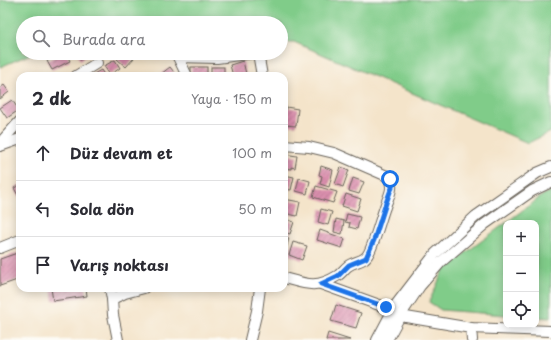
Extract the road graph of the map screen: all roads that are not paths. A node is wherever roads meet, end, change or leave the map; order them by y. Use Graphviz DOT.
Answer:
graph roads {
  1 [pos="179,60"];
  2 [pos="259,60"];
  3 [pos="97,63"];
  4 [pos="82,72"];
  5 [pos="185,72"];
  6 [pos="261,72"];
  7 [pos="16,126"];
  8 [pos="16,140"];
  9 [pos="0,144"];
  10 [pos="288,145"];
  11 [pos="551,167"];
  12 [pos="551,182"];
  13 [pos="16,242"];
  14 [pos="0,248"];
  15 [pos="288,279"];
  16 [pos="321,284"];
  17 [pos="111,292"];
  18 [pos="129,292"];
  19 [pos="259,292"];
  20 [pos="112,299"];
  21 [pos="397,313"];
  22 [pos="471,328"];
  23 [pos="551,331"];
  24 [pos="118,340"];
  25 [pos="250,340"];
  26 [pos="376,340"];
  27 [pos="387,340"];
  28 [pos="472,340"];
  1 -- 5 [label="street"];
  2 -- 6 [label="street"];
  3 -- 4 [label="street"];
  7 -- 9 [label="street"];
  8 -- 9 [label="street"];
  10 -- 16 [label="street"];
  11 -- 21 [label="street"];
  12 -- 21 [label="street"];
  13 -- 14 [label="street"];
  15 -- 16 [label="street"];
  16 -- 21 [label="street"];
  17 -- 20 [label="street"];
  18 -- 20 [label="street"];
  19 -- 25 [label="street"];
  20 -- 24 [label="street"];
  21 -- 22 [label="street"];
  21 -- 26 [label="street"];
  21 -- 27 [label="street"];
  22 -- 23 [label="street"];
  22 -- 28 [label="street"];
}
